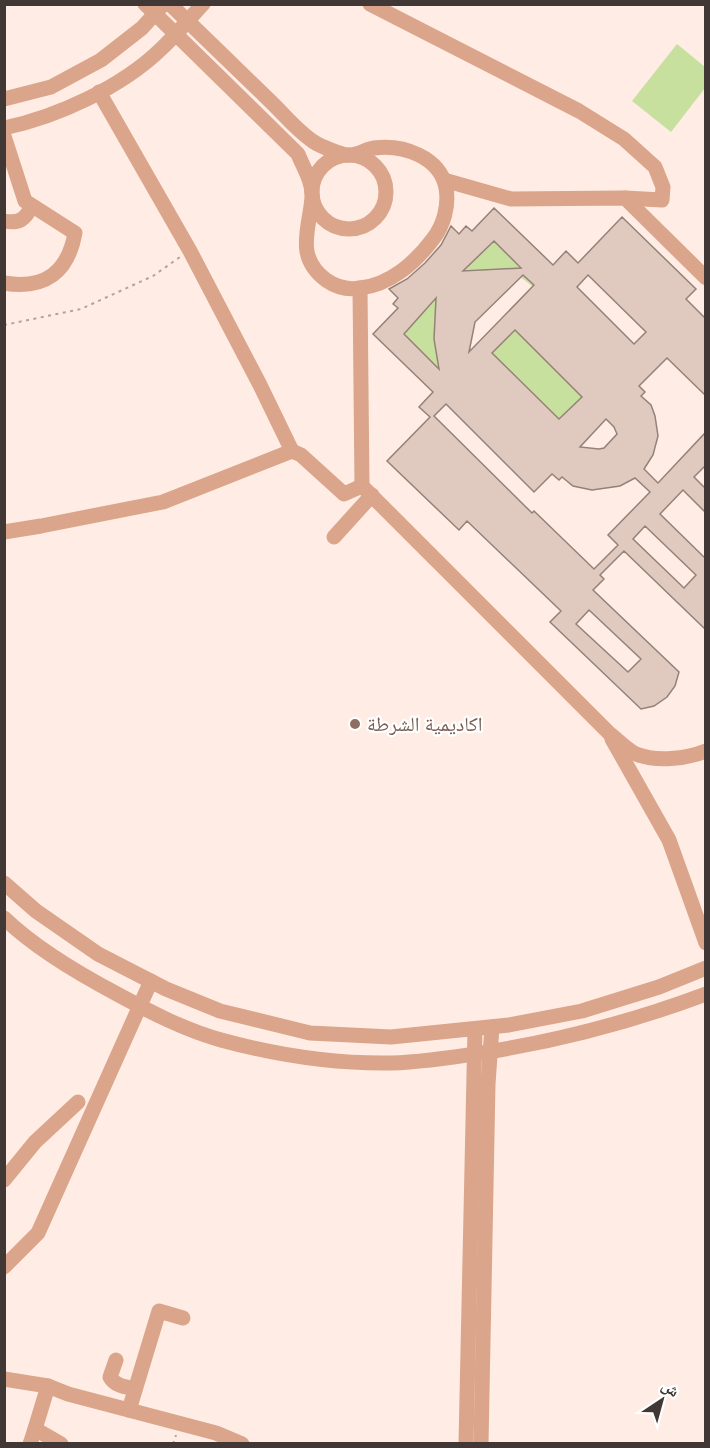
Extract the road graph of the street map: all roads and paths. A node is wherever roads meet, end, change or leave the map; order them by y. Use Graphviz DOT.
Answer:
graph roads {
  1 [pos="170,4"];
  2 [pos="203,4"];
  3 [pos="370,4"];
  4 [pos="154,8"];
  5 [pos="187,21"];
  6 [pos="175,34"];
  7 [pos="99,93"];
  8 [pos="4,99"];
  9 [pos="4,128"];
  10 [pos="4,136"];
  11 [pos="349,155"];
  12 [pos="444,180"];
  13 [pos="312,195"];
  14 [pos="625,198"];
  15 [pos="32,206"];
  16 [pos="4,221"];
  17 [pos="190,251"];
  18 [pos="705,278"];
  19 [pos="4,284"];
  20 [pos="360,288"];
  21 [pos="4,325"];
  22 [pos="292,451"];
  23 [pos="367,490"];
  24 [pos="4,531"];
  25 [pos="334,537"];
  26 [pos="610,734"];
  27 [pos="705,751"];
  28 [pos="4,883"];
  29 [pos="4,918"];
  30 [pos="705,943"];
  31 [pos="705,968"];
  32 [pos="151,981"];
  33 [pos="705,994"];
  34 [pos="140,1006"];
  35 [pos="492,1027"];
  36 [pos="475,1029"];
  37 [pos="490,1052"];
  38 [pos="474,1054"];
  39 [pos="78,1102"];
  40 [pos="4,1180"];
  41 [pos="4,1268"];
  42 [pos="183,1318"];
  43 [pos="116,1360"];
  44 [pos="4,1379"];
  45 [pos="48,1386"];
  46 [pos="135,1389"];
  47 [pos="129,1410"];
  48 [pos="32,1436"];
  49 [pos="61,1443"];
  50 [pos="242,1443"];
  51 [pos="466,1443"];
  52 [pos="481,1443"];
  1 -- 5 [label="street"];
  2 -- 5 [label="street"];
  3 -- 14 [label="street"];
  4 -- 6 [label="street"];
  4 -- 8 [label="street"];
  5 -- 6 [label="street"];
  5 -- 11 [label="street"];
  6 -- 7 [label="street"];
  6 -- 13 [label="street"];
  7 -- 9 [label="street"];
  7 -- 17 [label="street"];
  10 -- 15 [label="street"];
  11 -- 12 [label="street"];
  11 -- 13 [label="street"];
  11 -- 13 [label="street"];
  12 -- 14 [label="street"];
  12 -- 20 [label="street"];
  13 -- 20 [label="street"];
  14 -- 18 [label="street"];
  15 -- 16 [label="street"];
  15 -- 19 [label="street"];
  17 -- 21 [label="path"];
  17 -- 22 [label="street"];
  20 -- 23 [label="street"];
  22 -- 23 [label="street"];
  22 -- 24 [label="street"];
  23 -- 25 [label="street"];
  23 -- 26 [label="street"];
  26 -- 27 [label="street"];
  26 -- 30 [label="street"];
  28 -- 32 [label="street"];
  29 -- 34 [label="street"];
  31 -- 35 [label="street"];
  32 -- 34 [label="street"];
  32 -- 36 [label="street"];
  33 -- 37 [label="street"];
  34 -- 38 [label="street"];
  34 -- 41 [label="street"];
  35 -- 36 [label="street"];
  35 -- 37 [label="street"];
  36 -- 38 [label="street"];
  37 -- 38 [label="street"];
  37 -- 52 [label="street"];
  38 -- 51 [label="street"];
  39 -- 40 [label="street"];
  42 -- 46 [label="street"];
  43 -- 46 [label="street"];
  44 -- 45 [label="street"];
  45 -- 47 [label="street"];
  45 -- 48 [label="street"];
  46 -- 47 [label="street"];
  47 -- 50 [label="street"];
  48 -- 49 [label="street"];
}
